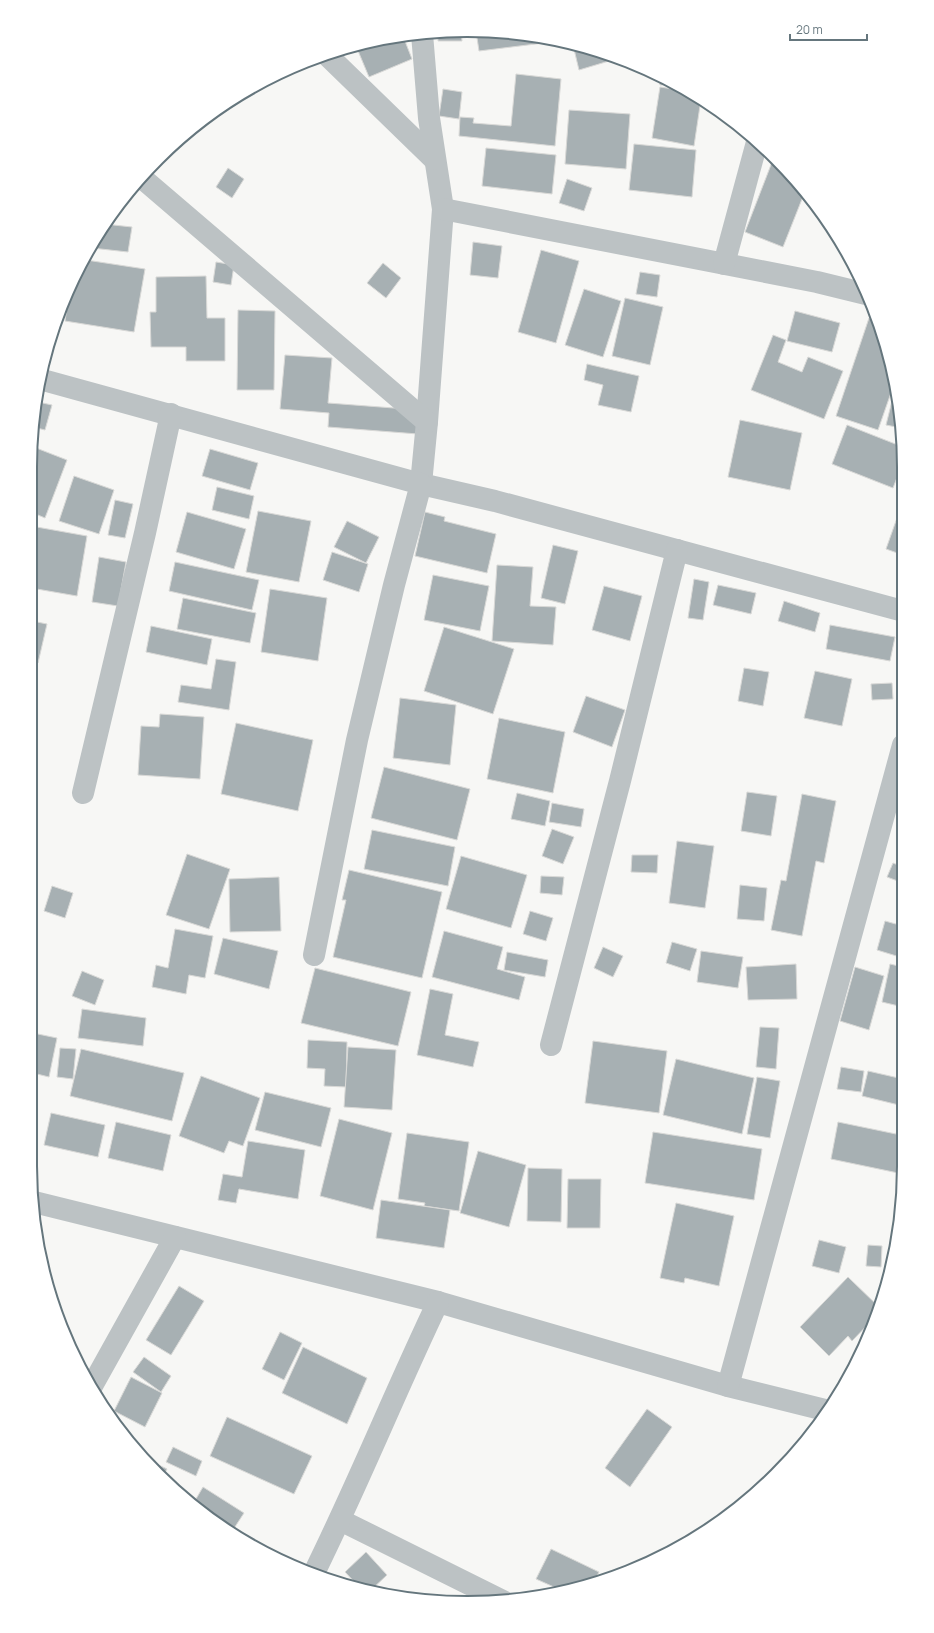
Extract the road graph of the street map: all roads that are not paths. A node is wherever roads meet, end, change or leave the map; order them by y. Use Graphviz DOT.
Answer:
graph roads {
  1 [pos="422,40"];
  2 [pos="331,59"];
  3 [pos="755,148"];
  4 [pos="434,160"];
  5 [pos="146,181"];
  6 [pos="443,209"];
  7 [pos="724,264"];
  8 [pos="860,292"];
  9 [pos="46,381"];
  10 [pos="171,414"];
  11 [pos="427,422"];
  12 [pos="421,484"];
  13 [pos="677,550"];
  14 [pos="897,609"];
  15 [pos="897,767"];
  16 [pos="83,793"];
  17 [pos="314,955"];
  18 [pos="551,1045"];
  19 [pos="39,1203"];
  20 [pos="175,1238"];
  21 [pos="438,1302"];
  22 [pos="95,1381"];
  23 [pos="728,1386"];
  24 [pos="822,1409"];
  25 [pos="340,1520"];
  26 [pos="316,1568"];
  27 [pos="491,1595"];
  1 -- 4 [label="street"];
  2 -- 4 [label="street"];
  3 -- 7 [label="street"];
  4 -- 6 [label="street"];
  5 -- 11 [label="street"];
  6 -- 7 [label="street"];
  6 -- 11 [label="street"];
  7 -- 8 [label="street"];
  9 -- 10 [label="street"];
  10 -- 12 [label="street"];
  10 -- 16 [label="street"];
  11 -- 12 [label="street"];
  12 -- 13 [label="street"];
  12 -- 17 [label="street"];
  13 -- 14 [label="street"];
  13 -- 18 [label="street"];
  15 -- 23 [label="street"];
  19 -- 20 [label="street"];
  20 -- 21 [label="street"];
  20 -- 22 [label="street"];
  21 -- 23 [label="street"];
  21 -- 25 [label="street"];
  23 -- 24 [label="street"];
  25 -- 26 [label="street"];
  25 -- 27 [label="street"];
}
